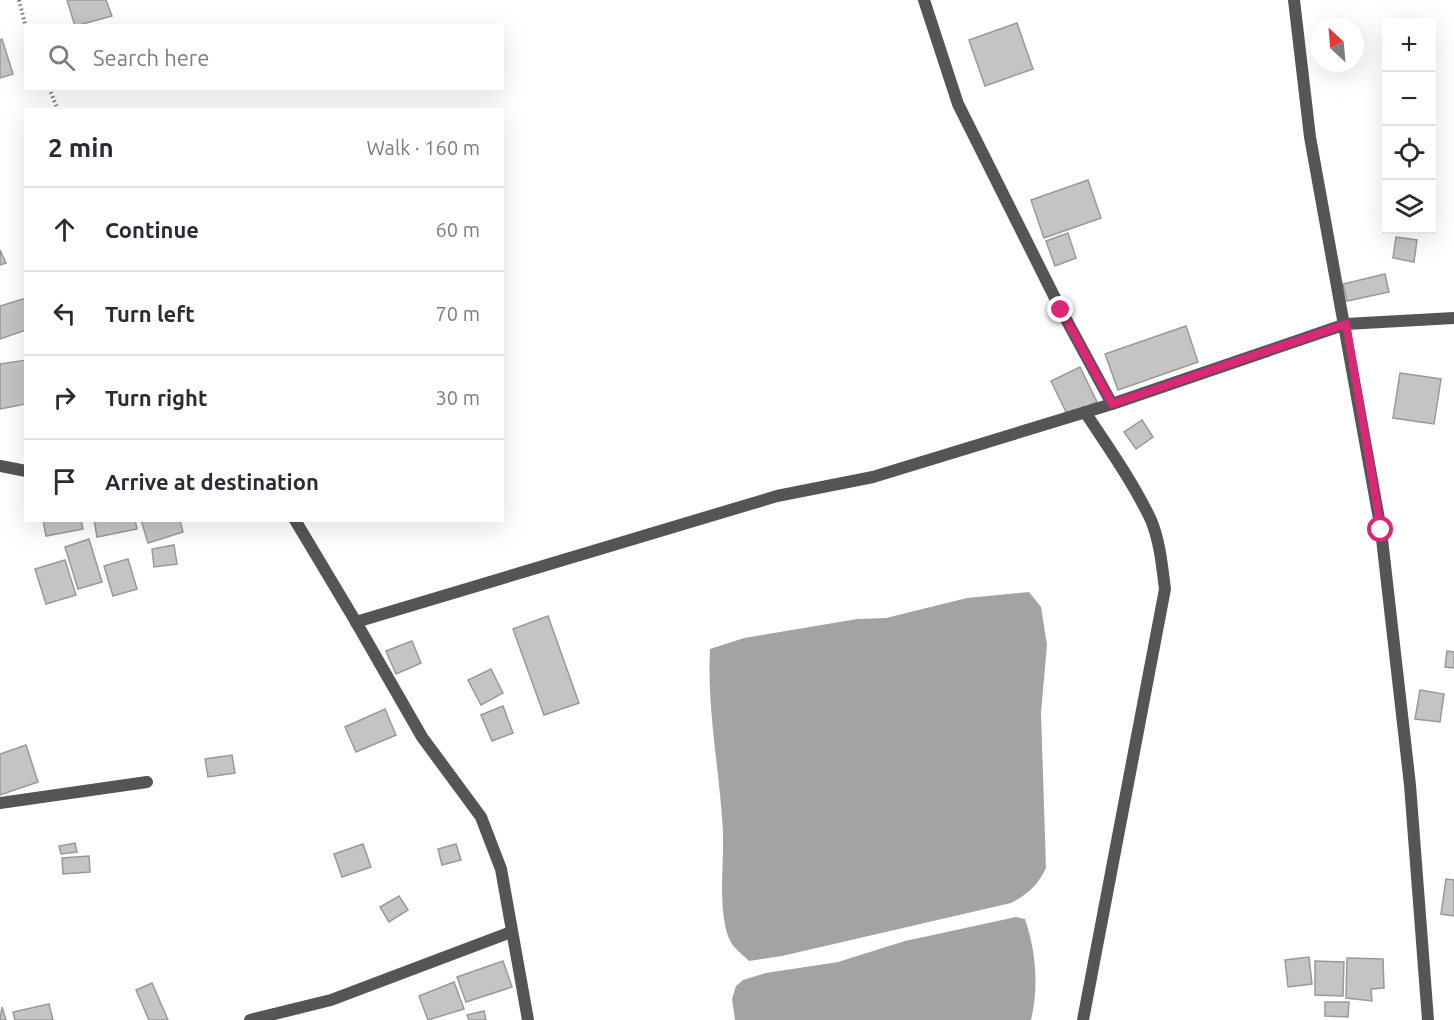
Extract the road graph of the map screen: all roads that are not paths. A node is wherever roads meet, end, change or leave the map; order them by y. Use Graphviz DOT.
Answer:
graph roads {
  1 [pos="924,0"];
  2 [pos="1294,0"];
  3 [pos="1454,318"];
  4 [pos="1346,324"];
  5 [pos="1112,404"];
  6 [pos="1085,412"];
  7 [pos="0,466"];
  8 [pos="24,471"];
  9 [pos="296,522"];
  10 [pos="356,622"];
  11 [pos="147,782"];
  12 [pos="0,803"];
  13 [pos="511,932"];
  14 [pos="250,1020"];
  15 [pos="528,1020"];
  16 [pos="1083,1020"];
  17 [pos="1428,1020"];
  1 -- 5 [label="street"];
  2 -- 4 [label="street"];
  3 -- 4 [label="street"];
  4 -- 5 [label="street"];
  4 -- 17 [label="street"];
  5 -- 6 [label="street"];
  6 -- 10 [label="street"];
  6 -- 16 [label="street"];
  7 -- 8 [label="street"];
  9 -- 10 [label="street"];
  10 -- 13 [label="street"];
  11 -- 12 [label="street"];
  13 -- 14 [label="street"];
  13 -- 15 [label="street"];
}
